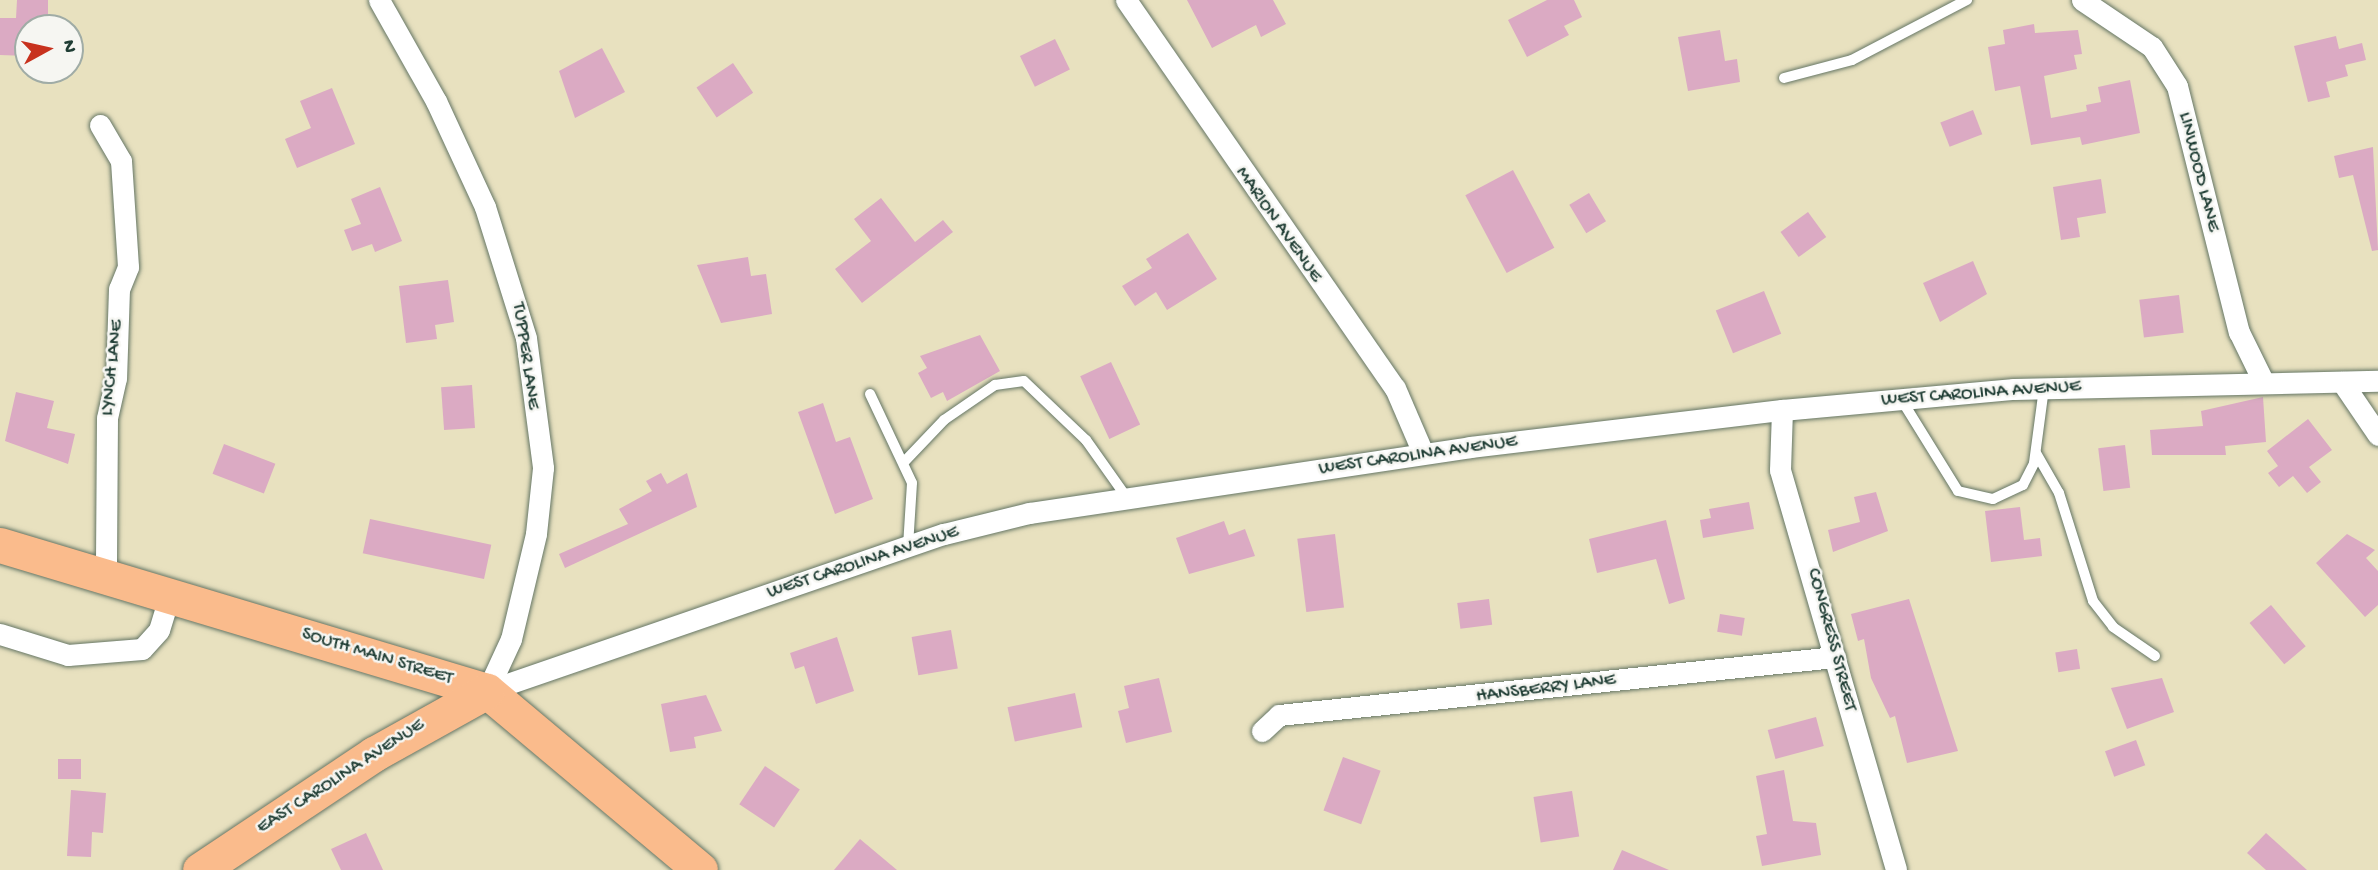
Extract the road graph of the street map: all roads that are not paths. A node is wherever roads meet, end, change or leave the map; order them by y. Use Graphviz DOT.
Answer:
graph roads {
  1 [pos="379,0"];
  2 [pos="1126,0"];
  3 [pos="1966,0"];
  4 [pos="2082,0"];
  5 [pos="1784,78"];
  6 [pos="100,125"];
  7 [pos="2263,381"];
  8 [pos="2342,382"];
  9 [pos="2378,382"];
  10 [pos="2044,388"];
  11 [pos="870,394"];
  12 [pos="1901,399"];
  13 [pos="1782,410"];
  14 [pos="2378,435"];
  15 [pos="1423,453"];
  16 [pos="2036,453"];
  17 [pos="905,461"];
  18 [pos="1127,498"];
  19 [pos="0,545"];
  20 [pos="908,546"];
  21 [pos="106,578"];
  22 [pos="169,598"];
  23 [pos="0,634"];
  24 [pos="2155,656"];
  25 [pos="1835,657"];
  26 [pos="487,691"];
  27 [pos="1262,731"];
  28 [pos="200,870"];
  29 [pos="700,870"];
  30 [pos="1896,870"];
  1 -- 26 [label="street, TUPPER LANE"];
  2 -- 15 [label="street, MARION AVENUE"];
  3 -- 5 [label="lane"];
  4 -- 7 [label="street, LINWOOD LANE"];
  6 -- 21 [label="street, LYNCH LANE"];
  7 -- 8 [label="street, WEST CAROLINA AVENUE"];
  7 -- 10 [label="street, WEST CAROLINA AVENUE"];
  8 -- 9 [label="street, WEST CAROLINA AVENUE"];
  8 -- 14 [label="street"];
  10 -- 12 [label="street, WEST CAROLINA AVENUE"];
  10 -- 16 [label="lane"];
  11 -- 17 [label="lane"];
  12 -- 13 [label="street, WEST CAROLINA AVENUE"];
  12 -- 16 [label="lane"];
  13 -- 15 [label="street, WEST CAROLINA AVENUE"];
  13 -- 25 [label="street, CONGRESS STREET"];
  15 -- 18 [label="street, WEST CAROLINA AVENUE"];
  16 -- 24 [label="lane"];
  17 -- 18 [label="lane"];
  17 -- 20 [label="lane"];
  18 -- 20 [label="street, WEST CAROLINA AVENUE"];
  19 -- 21 [label="main road, SOUTH MAIN STREET"];
  20 -- 26 [label="street, WEST CAROLINA AVENUE"];
  21 -- 22 [label="main road, SOUTH MAIN STREET"];
  22 -- 23 [label="street"];
  22 -- 26 [label="main road, SOUTH MAIN STREET"];
  25 -- 27 [label="street, HANSBERRY LANE"];
  25 -- 30 [label="street, CONGRESS STREET"];
  26 -- 28 [label="main road, EAST CAROLINA AVENUE"];
  26 -- 29 [label="main road, SOUTH MAIN STREET"];
}
